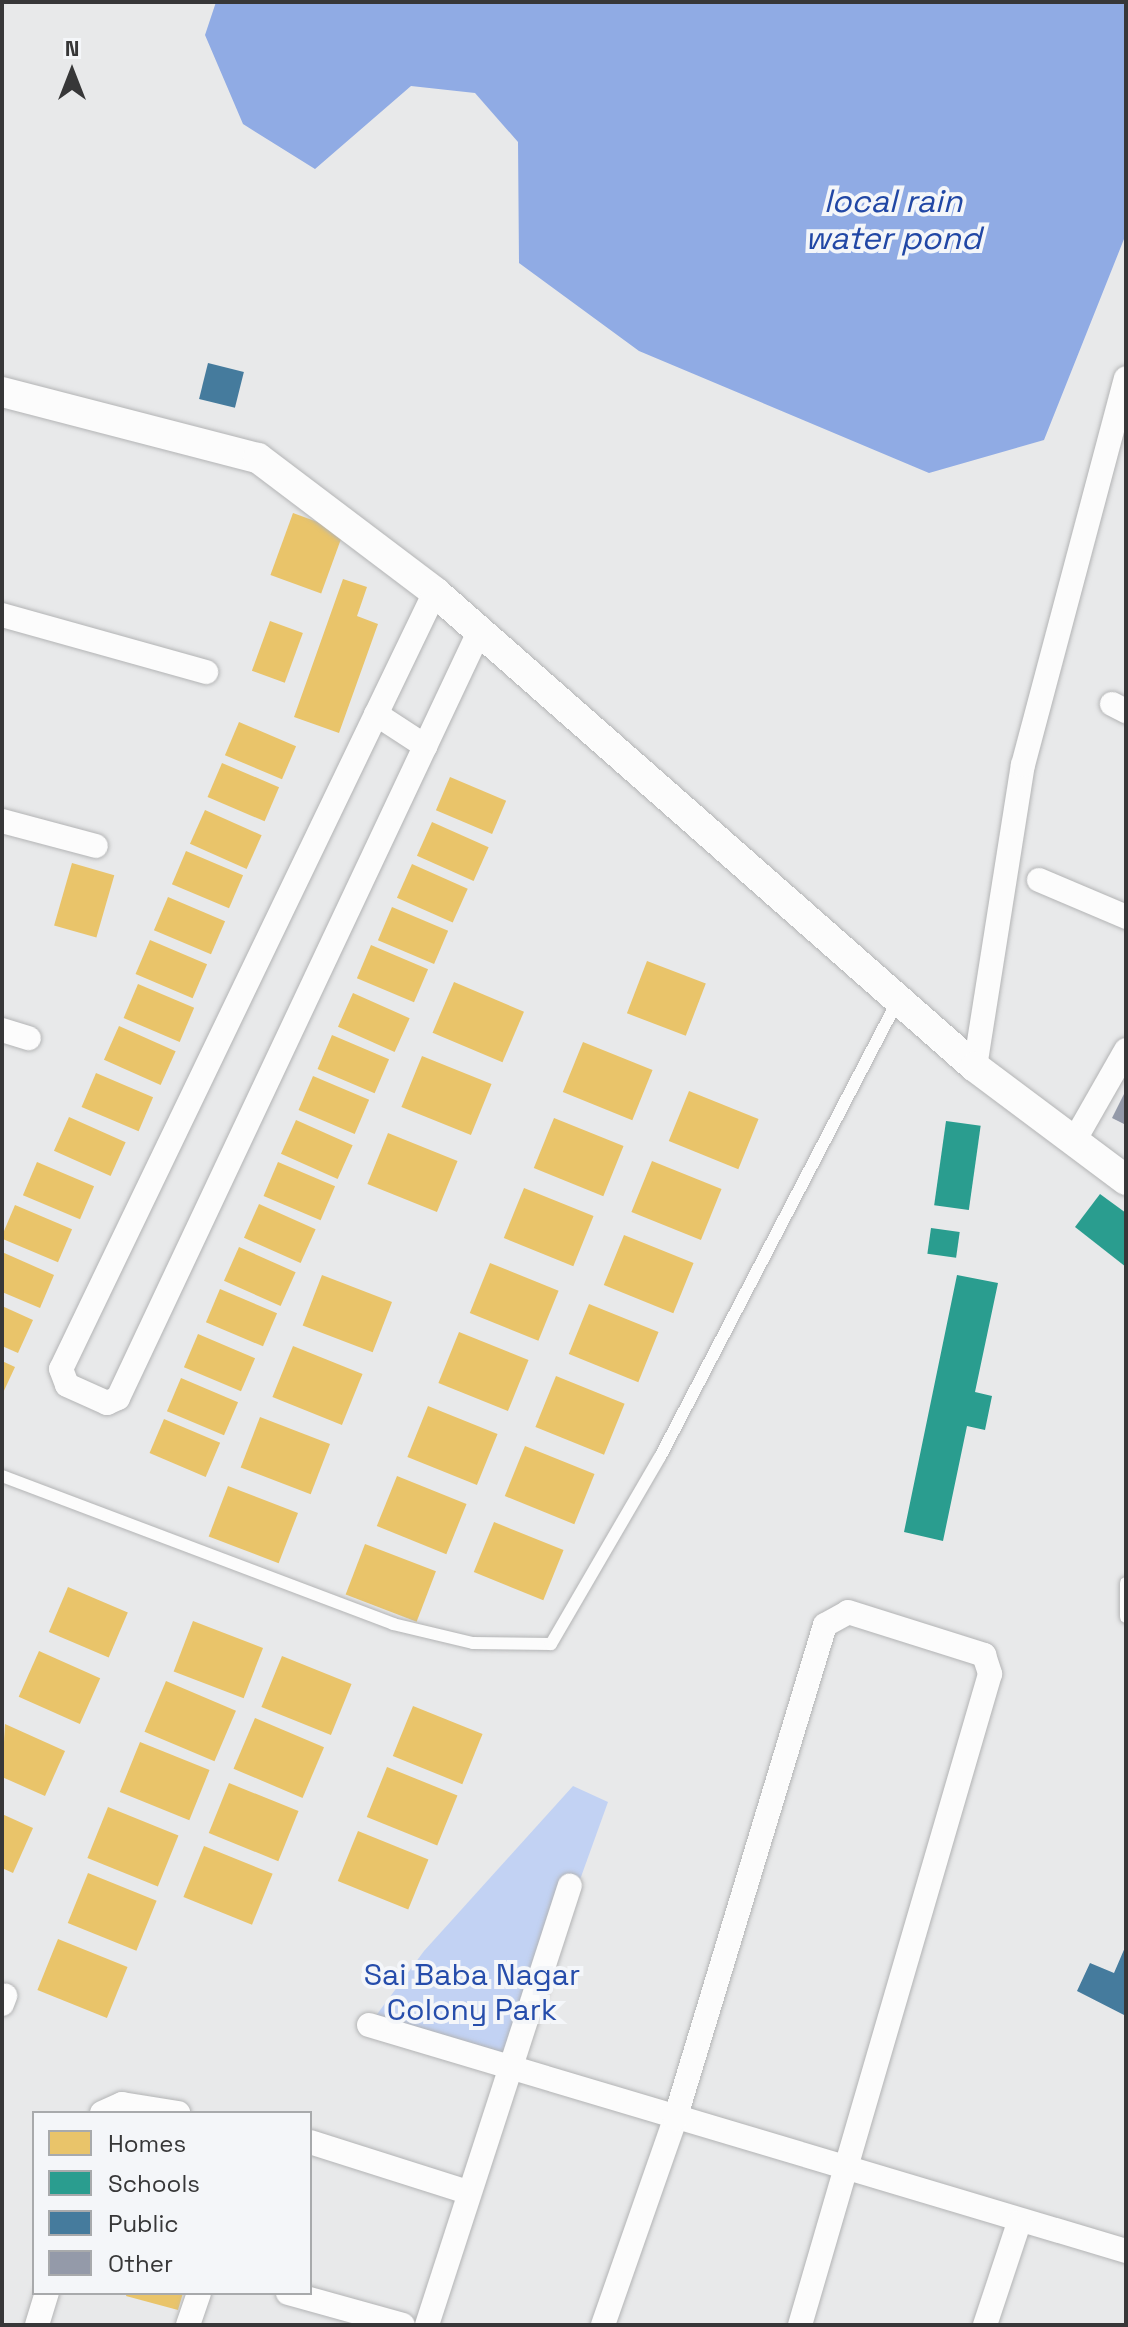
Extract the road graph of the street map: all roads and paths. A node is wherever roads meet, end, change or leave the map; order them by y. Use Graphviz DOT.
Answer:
graph roads {
  1 [pos="1126,378"];
  2 [pos="2,392"];
  3 [pos="435,592"];
  4 [pos="2,615"];
  5 [pos="478,634"];
  6 [pos="206,672"];
  7 [pos="376,714"];
  8 [pos="425,746"];
  9 [pos="2,821"];
  10 [pos="96,846"];
  11 [pos="1039,880"];
  12 [pos="1126,917"];
  13 [pos="900,997"];
  14 [pos="2,1030"];
  15 [pos="29,1038"];
  16 [pos="1126,1050"];
  17 [pos="975,1067"];
  18 [pos="1073,1143"];
  19 [pos="1126,1180"];
  20 [pos="2,1476"];
  21 [pos="1126,1583"];
  22 [pos="1126,1617"];
  23 [pos="570,1886"];
  24 [pos="369,2025"];
  25 [pos="511,2071"];
  26 [pos="106,2111"];
  27 [pos="166,2111"];
  28 [pos="675,2119"];
  29 [pos="312,2143"];
  30 [pos="851,2163"];
  31 [pos="468,2192"];
  32 [pos="1019,2223"];
  33 [pos="1126,2251"];
  34 [pos="46,2295"];
  35 [pos="198,2295"];
  36 [pos="295,2295"];
  37 [pos="37,2325"];
  38 [pos="188,2325"];
  39 [pos="403,2325"];
  40 [pos="427,2325"];
  41 [pos="603,2325"];
  42 [pos="800,2325"];
  43 [pos="985,2325"];
  1 -- 17 [label="street"];
  2 -- 3 [label="street"];
  3 -- 5 [label="street"];
  3 -- 7 [label="street"];
  4 -- 6 [label="street"];
  5 -- 8 [label="street"];
  5 -- 13 [label="street"];
  7 -- 8 [label="street"];
  7 -- 8 [label="street"];
  9 -- 10 [label="street"];
  11 -- 12 [label="street"];
  13 -- 17 [label="street"];
  13 -- 20 [label="lane"];
  14 -- 15 [label="street"];
  16 -- 18 [label="street"];
  17 -- 18 [label="street"];
  18 -- 19 [label="street"];
  21 -- 22 [label="lane"];
  23 -- 25 [label="street"];
  24 -- 25 [label="street"];
  25 -- 28 [label="street"];
  25 -- 31 [label="street"];
  26 -- 27 [label="street"];
  28 -- 30 [label="street"];
  28 -- 30 [label="street"];
  28 -- 41 [label="street"];
  29 -- 31 [label="street"];
  30 -- 32 [label="street"];
  30 -- 42 [label="street"];
  31 -- 40 [label="street"];
  32 -- 33 [label="street"];
  32 -- 43 [label="street"];
  34 -- 37 [label="street"];
  35 -- 38 [label="street"];
  36 -- 39 [label="street"];
}
